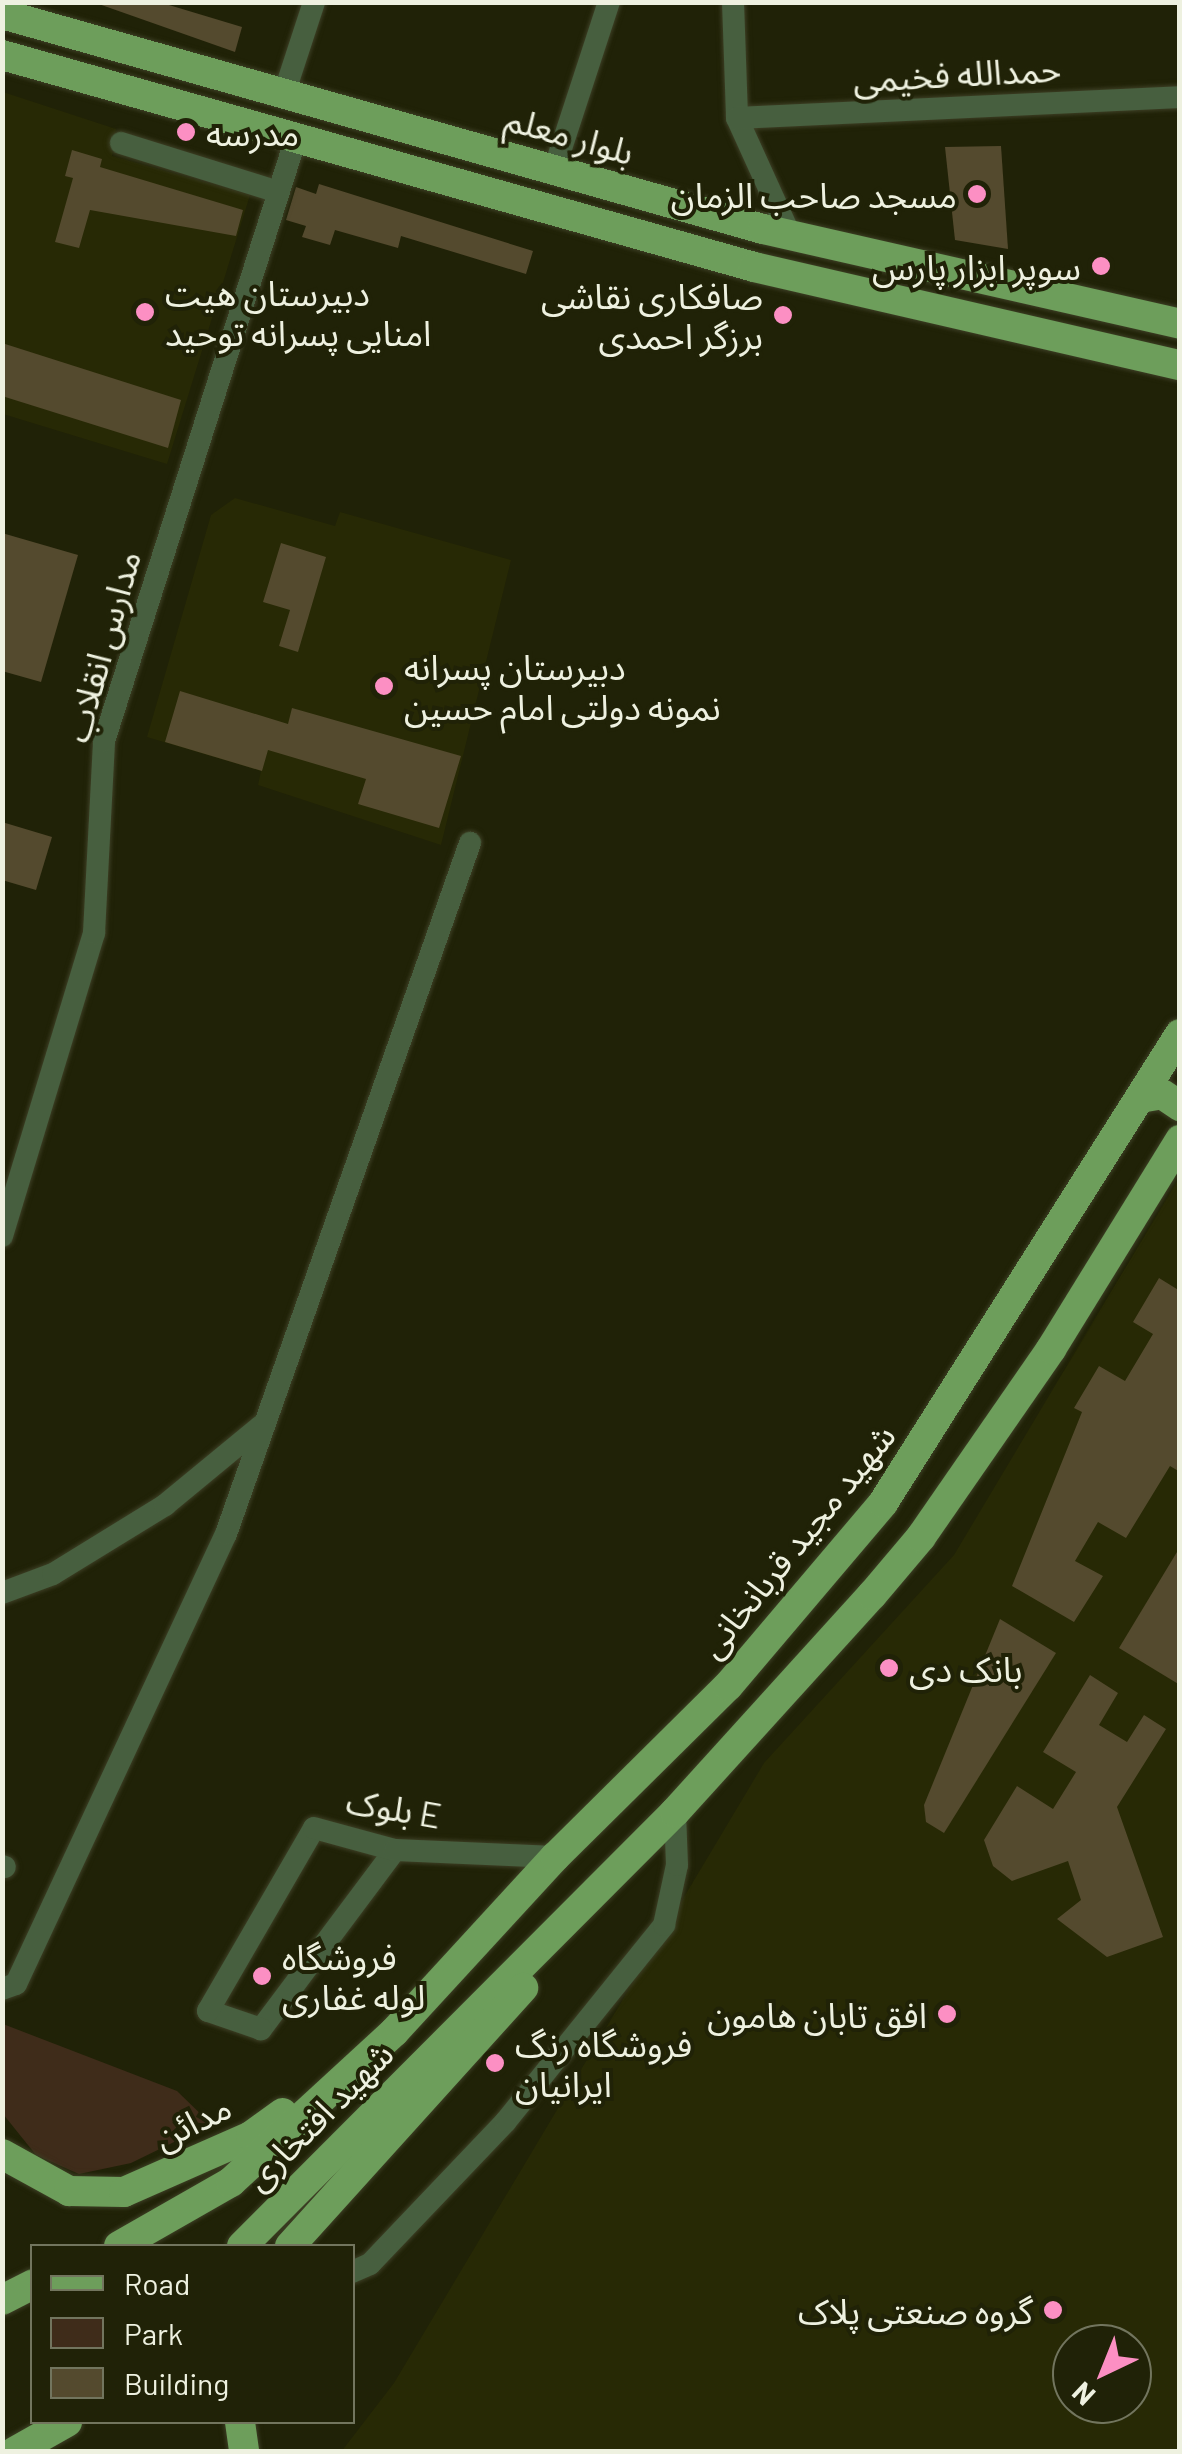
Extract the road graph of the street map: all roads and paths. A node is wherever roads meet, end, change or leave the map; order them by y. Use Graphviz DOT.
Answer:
graph roads {
  1 [pos="314,2"];
  2 [pos="609,2"];
  3 [pos="745,2"];
  4 [pos="732,3"];
  5 [pos="2,14"];
  6 [pos="2,56"];
  7 [pos="284,94"];
  8 [pos="1180,97"];
  9 [pos="737,118"];
  10 [pos="294,141"];
  11 [pos="121,143"];
  12 [pos="555,167"];
  13 [pos="278,192"];
  14 [pos="790,235"];
  15 [pos="1180,324"];
  16 [pos="1180,365"];
  17 [pos="470,843"];
  18 [pos="1175,1052"];
  19 [pos="1140,1098"];
  20 [pos="1180,1106"];
  21 [pos="1180,1140"];
  22 [pos="2,1236"];
  23 [pos="260,1426"];
  24 [pos="2,1593"];
  25 [pos="675,1812"];
  26 [pos="395,1850"];
  27 [pos="555,1857"];
  28 [pos="577,1912"];
  29 [pos="2,1988"];
  30 [pos="394,2032"];
  31 [pos="2,2154"];
  32 [pos="122,2244"];
  33 [pos="244,2244"];
  34 [pos="292,2244"];
  35 [pos="355,2271"];
  36 [pos="30,2286"];
  37 [pos="2,2300"];
  38 [pos="240,2424"];
  39 [pos="58,2426"];
  40 [pos="14,2452"];
  41 [pos="244,2452"];
  1 -- 7 [label="street"];
  2 -- 12 [label="street"];
  3 -- 4 [label="street"];
  4 -- 9 [label="street"];
  5 -- 7 [label="main road, بلوار معلم"];
  6 -- 10 [label="main road"];
  7 -- 12 [label="main road, بلوار معلم"];
  8 -- 9 [label="street, حمدالله فخیمی"];
  9 -- 14 [label="street"];
  10 -- 13 [label="street, مدارس انقلاب"];
  10 -- 16 [label="main road"];
  11 -- 13 [label="street"];
  12 -- 14 [label="main road, بلوار معلم"];
  13 -- 22 [label="street, مدارس انقلاب"];
  14 -- 15 [label="main road, بلوار معلم"];
  17 -- 23 [label="street"];
  18 -- 19 [label="main road, شهید مجید قربانخانی"];
  19 -- 20 [label="main road"];
  19 -- 27 [label="main road, شهید مجید قربانخانی"];
  21 -- 25 [label="main road"];
  23 -- 24 [label="street"];
  23 -- 29 [label="street"];
  25 -- 28 [label="main road"];
  25 -- 35 [label="street"];
  26 -- 26 [label="street, بلوک E"];
  26 -- 27 [label="street, بلوک E"];
  27 -- 30 [label="main road, شهید مجید قربانخانی"];
  28 -- 33 [label="main road, شهید افتخاری"];
  28 -- 34 [label="main road"];
  30 -- 31 [label="main road, مدائن"];
  30 -- 32 [label="main road, شهید افتخاری"];
  36 -- 37 [label="main road"];
  38 -- 41 [label="main road"];
  39 -- 40 [label="main road"];
}
